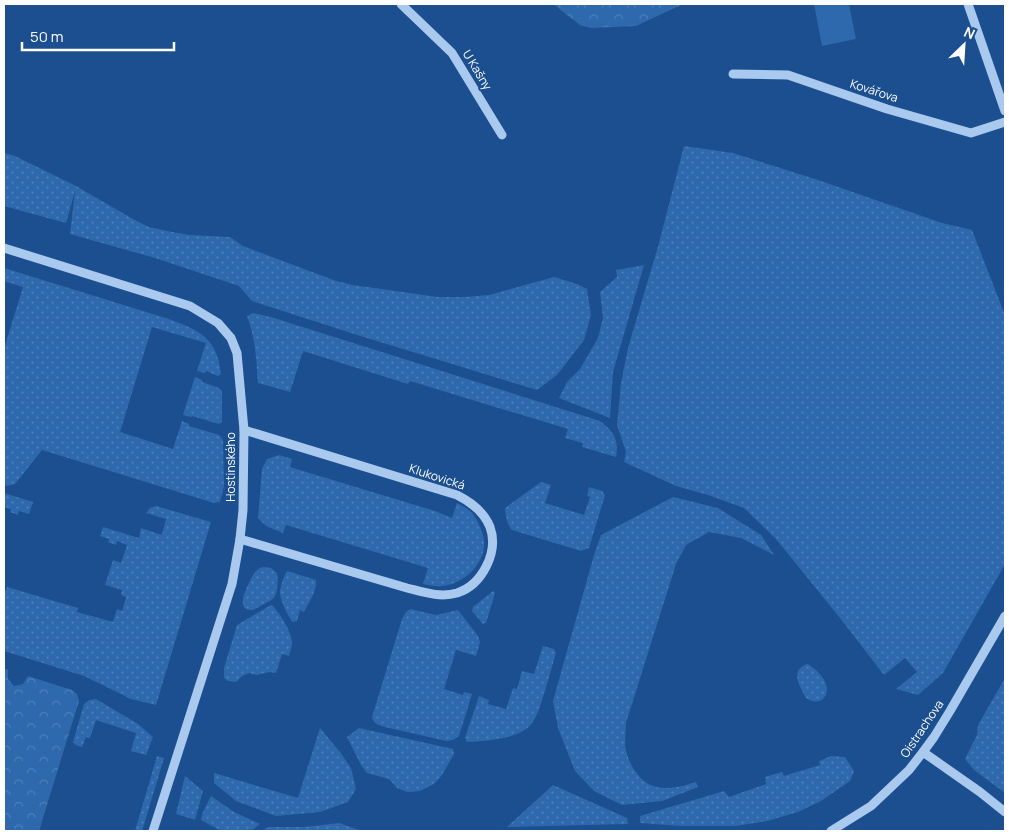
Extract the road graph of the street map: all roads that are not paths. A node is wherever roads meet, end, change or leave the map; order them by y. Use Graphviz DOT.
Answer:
graph roads {
  1 [pos="401,4"];
  2 [pos="968,4"];
  3 [pos="733,74"];
  4 [pos="1005,111"];
  5 [pos="1005,122"];
  6 [pos="502,135"];
  7 [pos="4,248"];
  8 [pos="244,430"];
  9 [pos="240,539"];
  10 [pos="1005,616"];
  11 [pos="923,752"];
  12 [pos="1005,812"];
  13 [pos="153,831"];
  14 [pos="832,831"];
  1 -- 6 [label="street, U Kašny"];
  2 -- 4 [label="street"];
  3 -- 5 [label="street, Kovářova"];
  7 -- 8 [label="street, Hostinského"];
  8 -- 9 [label="street, Hostinského"];
  8 -- 9 [label="street, Klukovická"];
  9 -- 13 [label="street, Hostinského"];
  10 -- 11 [label="street, Oistrachova"];
  11 -- 12 [label="street"];
  11 -- 14 [label="street, Oistrachova"];
}
